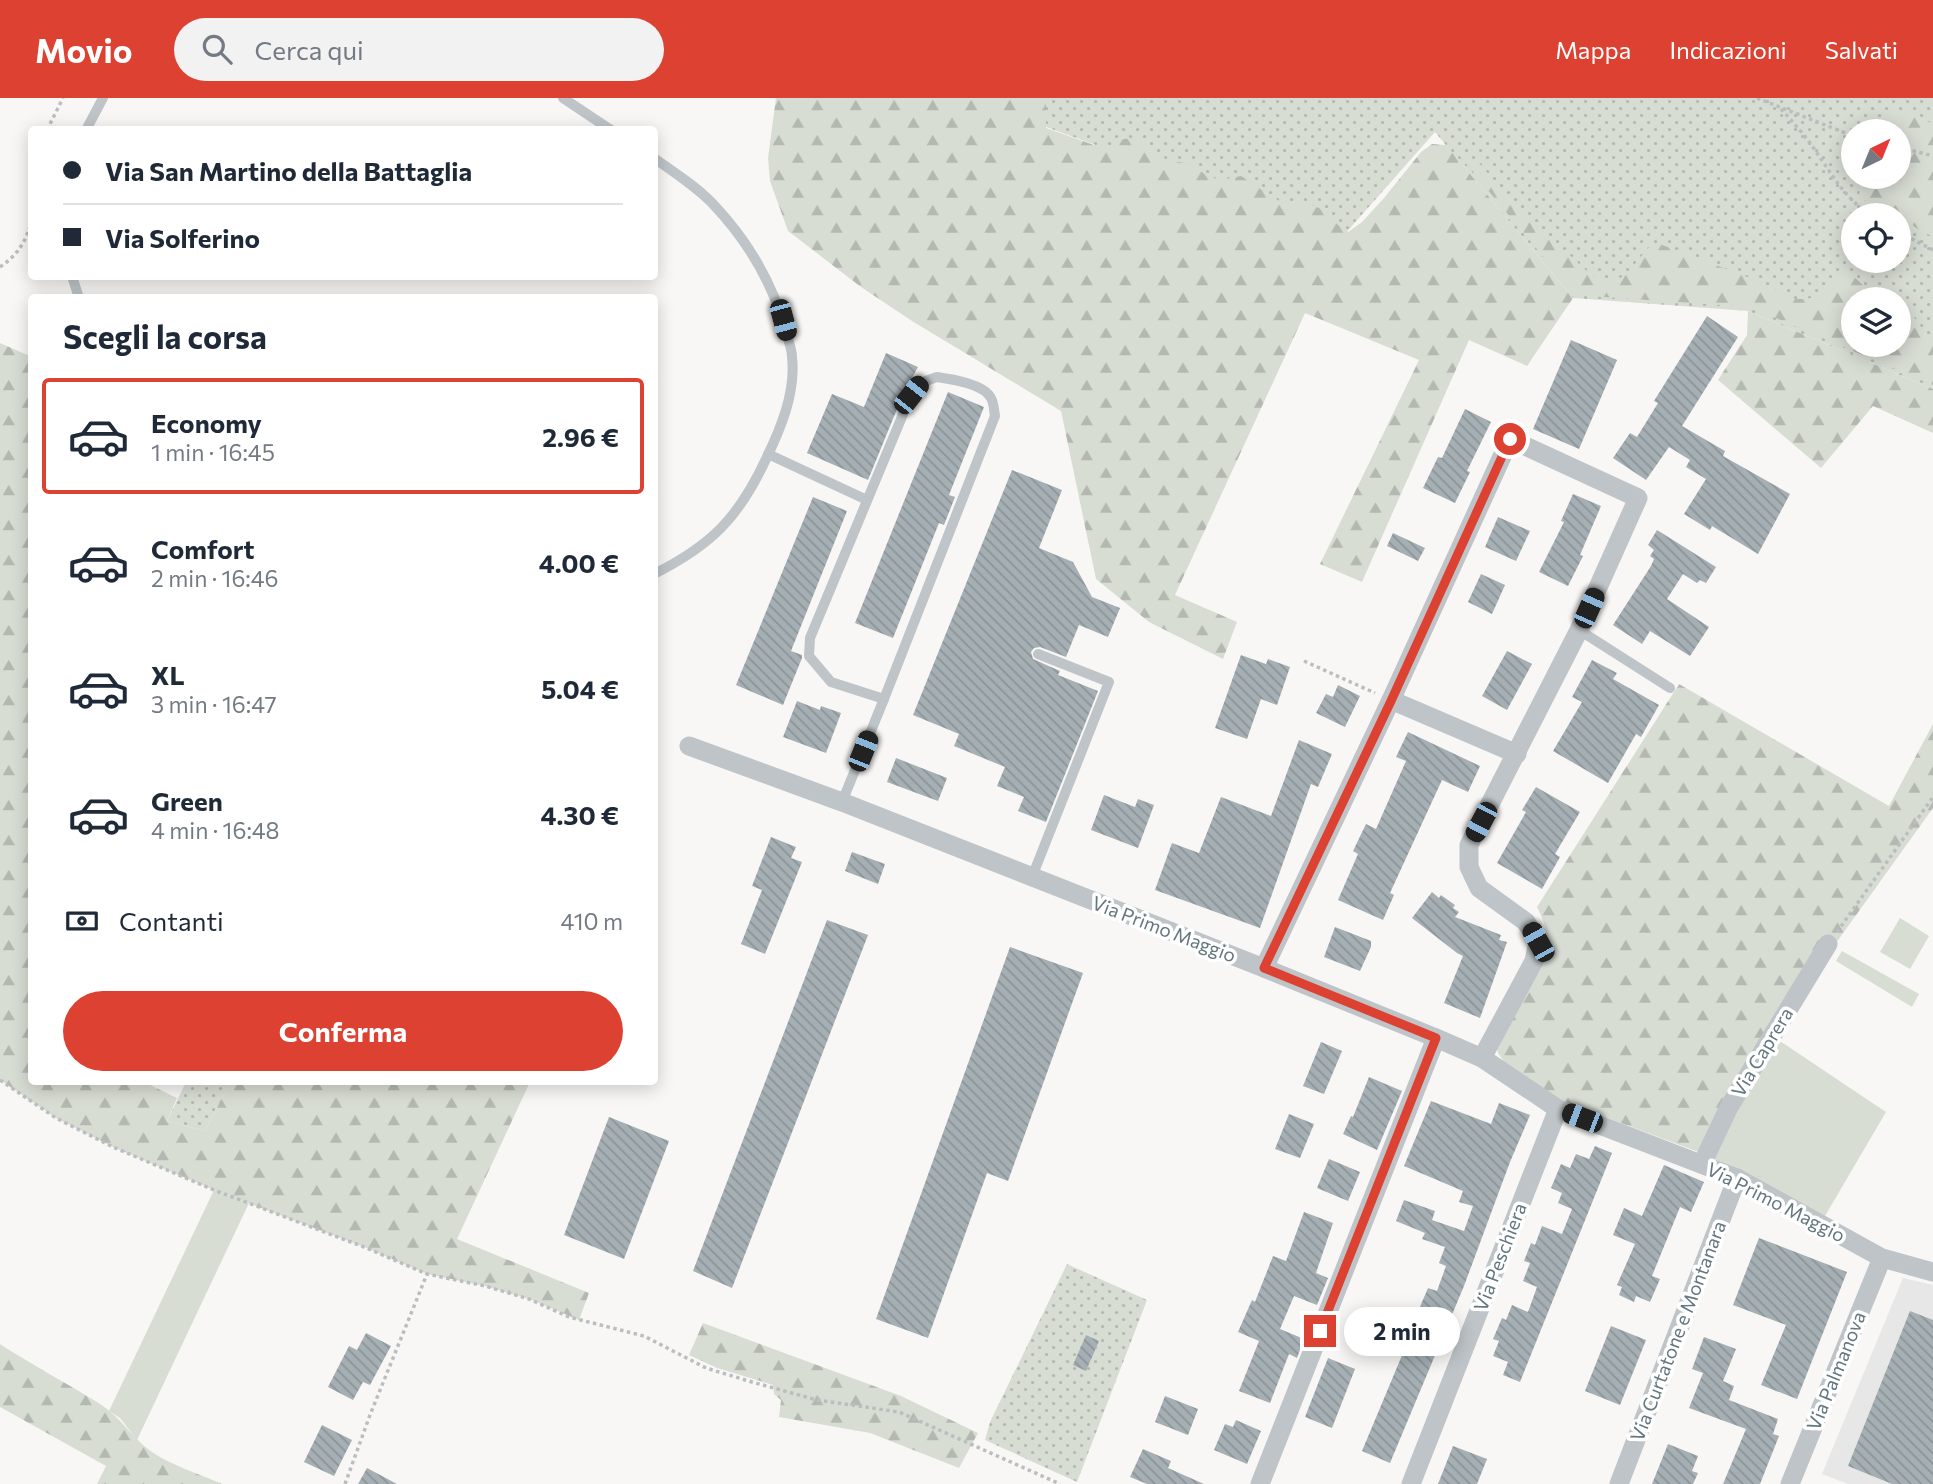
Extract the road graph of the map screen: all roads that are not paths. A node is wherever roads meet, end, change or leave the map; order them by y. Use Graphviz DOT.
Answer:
graph roads {
  1 [pos="103,98"];
  2 [pos="563,98"];
  3 [pos="88,126"];
  4 [pos="605,126"];
  5 [pos="658,161"];
  6 [pos="768,454"];
  7 [pos="867,500"];
  8 [pos="658,572"];
  9 [pos="1579,630"];
  10 [pos="1038,654"];
  11 [pos="1670,688"];
  12 [pos="884,699"];
  13 [pos="1391,701"];
  14 [pos="689,746"];
  15 [pos="1517,754"];
  16 [pos="842,803"];
  17 [pos="1032,877"];
  18 [pos="1828,944"];
  19 [pos="1264,968"];
  20 [pos="1436,1038"];
  21 [pos="1482,1058"];
  22 [pos="1558,1109"];
  23 [pos="1702,1164"];
  24 [pos="1737,1178"];
  25 [pos="1882,1258"];
  26 [pos="1933,1272"];
  27 [pos="1260,1484"];
  28 [pos="1411,1484"];
  29 [pos="1619,1484"];
  30 [pos="1791,1484"];
  1 -- 3 [label="lane"];
  2 -- 4 [label="lane"];
  5 -- 6 [label="lane"];
  6 -- 7 [label="lane"];
  6 -- 8 [label="lane"];
  7 -- 12 [label="lane"];
  7 -- 12 [label="lane"];
  9 -- 11 [label="lane"];
  9 -- 13 [label="street"];
  9 -- 15 [label="street"];
  10 -- 17 [label="lane"];
  12 -- 16 [label="lane"];
  13 -- 15 [label="street"];
  13 -- 19 [label="street"];
  14 -- 16 [label="street, Via Primo Maggio"];
  15 -- 21 [label="street"];
  16 -- 17 [label="street, Via Primo Maggio"];
  17 -- 19 [label="street, Via Primo Maggio"];
  18 -- 23 [label="street, Via Caprera"];
  19 -- 20 [label="street, Via Primo Maggio"];
  20 -- 21 [label="street, Via Primo Maggio"];
  20 -- 27 [label="street"];
  21 -- 22 [label="street, Via Primo Maggio"];
  22 -- 23 [label="street, Via Primo Maggio"];
  22 -- 28 [label="street, Via Peschiera"];
  23 -- 24 [label="street, Via Primo Maggio"];
  24 -- 25 [label="street, Via Primo Maggio"];
  24 -- 29 [label="street, Via Curtatone e Montanara"];
  25 -- 26 [label="street, Via Primo Maggio"];
  25 -- 30 [label="street, Via Palmanova"];
}
